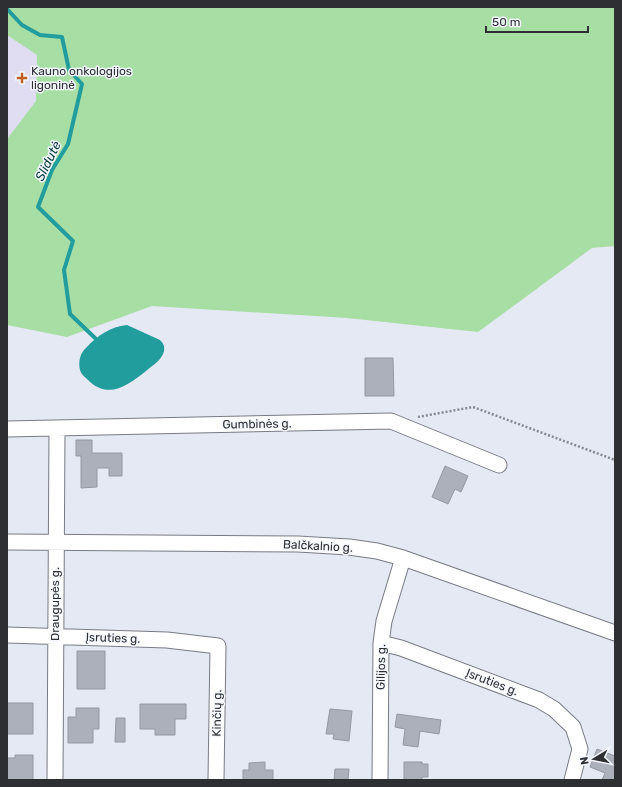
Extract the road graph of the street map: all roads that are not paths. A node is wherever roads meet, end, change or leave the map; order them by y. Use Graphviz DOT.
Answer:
graph roads {
  1 [pos="57,428"];
  2 [pos="7,429"];
  3 [pos="499,465"];
  4 [pos="7,542"];
  5 [pos="55,542"];
  6 [pos="403,558"];
  7 [pos="615,633"];
  8 [pos="7,635"];
  9 [pos="55,636"];
  10 [pos="381,643"];
  11 [pos="218,646"];
  12 [pos="54,780"];
  13 [pos="216,780"];
  14 [pos="380,780"];
  15 [pos="572,780"];
  1 -- 2 [label="street, Gumbinės g."];
  1 -- 3 [label="street, Gumbinės g."];
  1 -- 5 [label="street, Draugupės g."];
  4 -- 5 [label="street, Balčkalnio g."];
  5 -- 6 [label="street, Balčkalnio g."];
  5 -- 9 [label="street, Draugupės g."];
  6 -- 7 [label="street, Balčkalnio g."];
  6 -- 10 [label="street, Gilijos g."];
  8 -- 9 [label="street, Įsruties g."];
  9 -- 11 [label="street, Įsruties g."];
  9 -- 12 [label="street, Draugupės g."];
  10 -- 14 [label="street, Gilijos g."];
  10 -- 15 [label="street, Įsruties g."];
  11 -- 13 [label="street, Kinčių g."];
}
